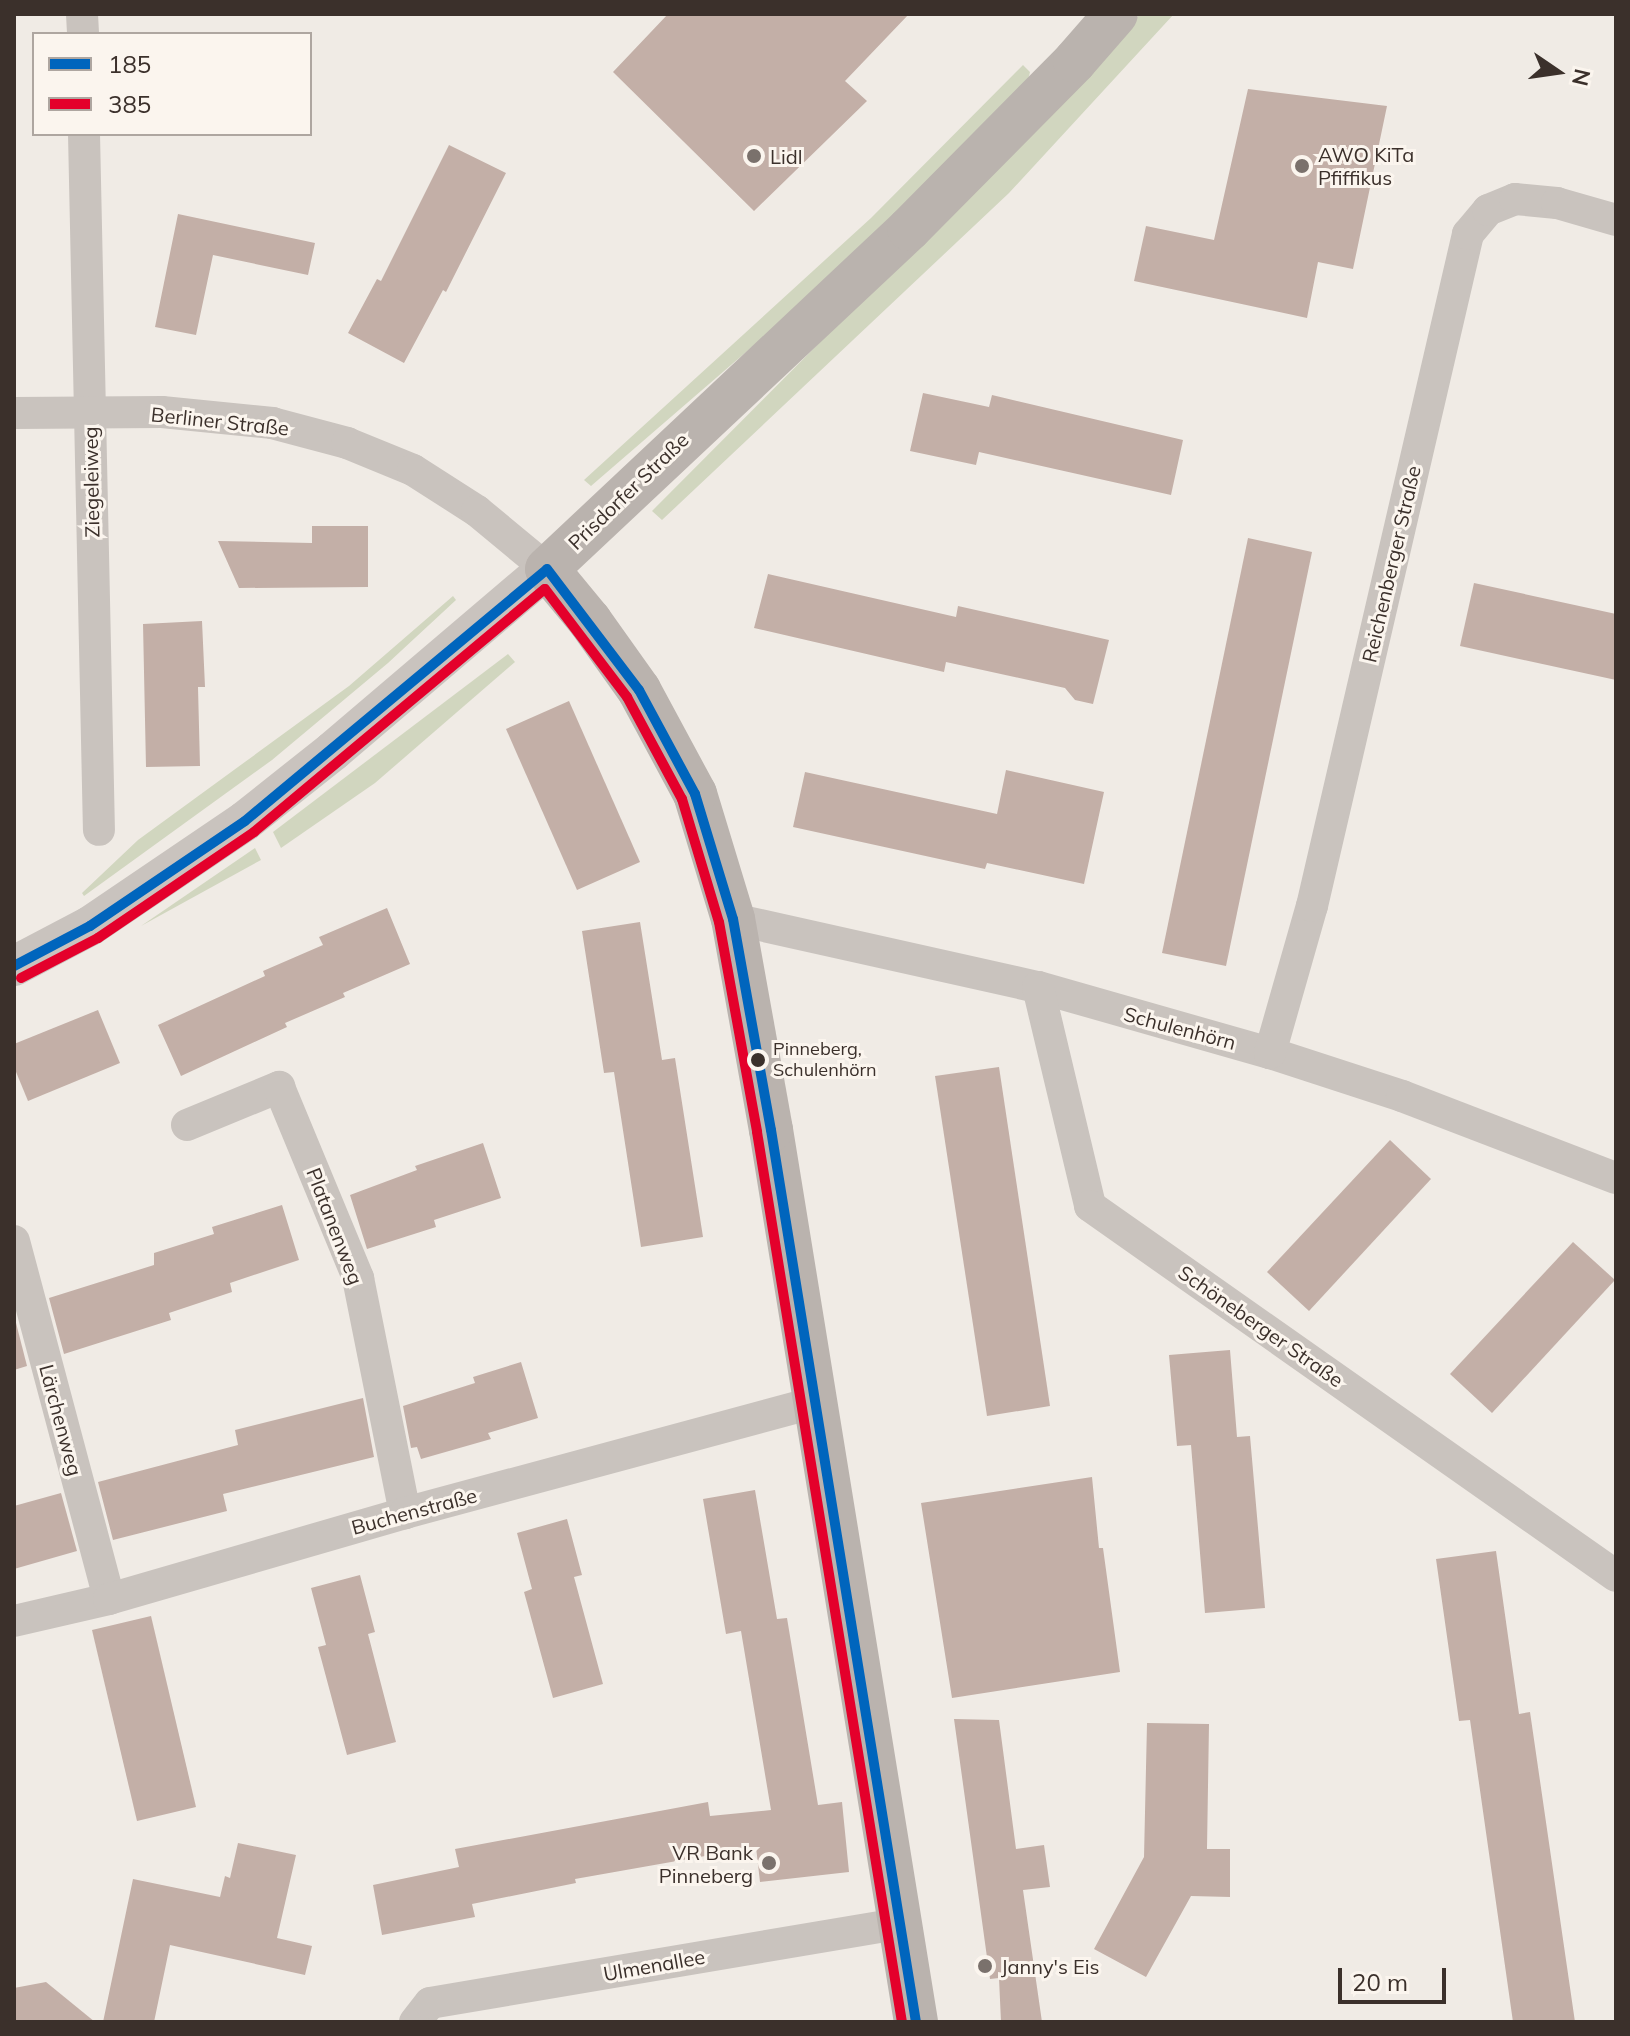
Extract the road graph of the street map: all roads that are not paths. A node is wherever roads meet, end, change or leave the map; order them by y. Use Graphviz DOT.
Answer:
graph roads {
  1 [pos="1116,14"];
  2 [pos="84,136"];
  3 [pos="1616,220"];
  4 [pos="14,413"];
  5 [pos="90,413"];
  6 [pos="547,569"];
  7 [pos="99,830"];
  8 [pos="733,919"];
  9 [pos="14,966"];
  10 [pos="1038,987"];
  11 [pos="1270,1053"];
  12 [pos="187,1125"];
  13 [pos="1616,1178"];
  14 [pos="14,1241"];
  15 [pos="814,1403"];
  16 [pos="405,1513"];
  17 [pos="1616,1576"];
  18 [pos="109,1599"];
  19 [pos="14,1621"];
  20 [pos="903,1923"];
  21 [pos="415,2022"];
  22 [pos="916,2022"];
  1 -- 6 [label="main road, Prisdorfer Straße"];
  2 -- 5 [label="street, Ziegeleiweg"];
  3 -- 11 [label="street, Reichenberger Straße"];
  4 -- 5 [label="street, Berliner Straße"];
  5 -- 6 [label="street, Berliner Straße"];
  5 -- 7 [label="street, Ziegeleiweg"];
  6 -- 8 [label="main road, Berliner Straße"];
  6 -- 9 [label="street, Prisdorfer Straße"];
  8 -- 10 [label="street, Schulenhörn"];
  8 -- 15 [label="main road, Berliner Straße"];
  10 -- 11 [label="street, Schulenhörn"];
  10 -- 17 [label="street, Schöneberger Straße"];
  11 -- 13 [label="street, Schulenhörn"];
  12 -- 16 [label="street, Platanenweg"];
  14 -- 18 [label="street, Lärchenweg"];
  15 -- 16 [label="street, Buchenstraße"];
  15 -- 20 [label="main road, Berliner Straße"];
  16 -- 18 [label="street, Buchenstraße"];
  18 -- 19 [label="street, Buchenstraße"];
  20 -- 21 [label="street, Ulmenallee"];
  20 -- 22 [label="main road, Berliner Straße"];
}
